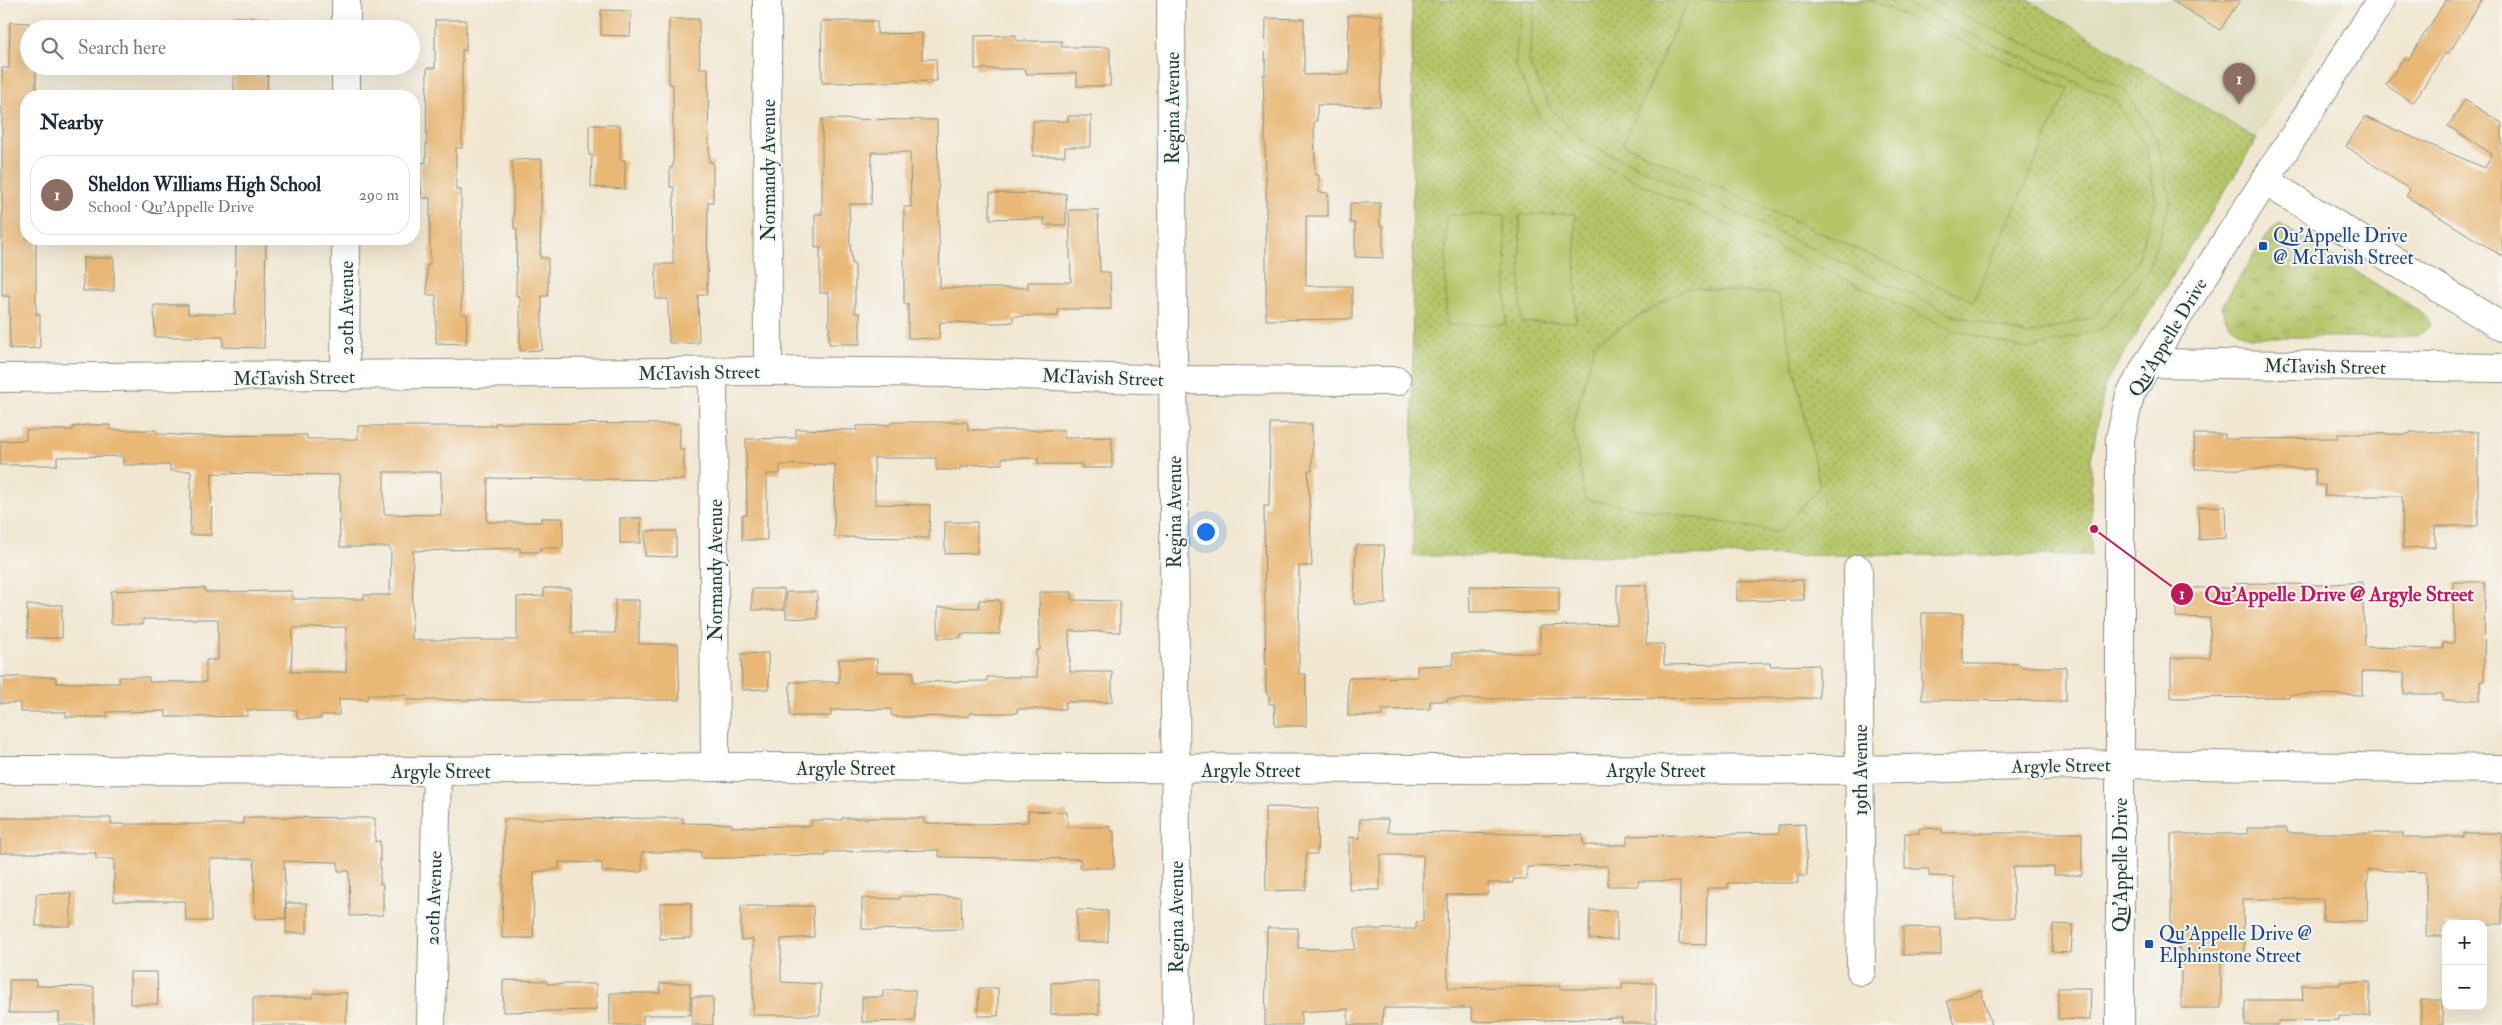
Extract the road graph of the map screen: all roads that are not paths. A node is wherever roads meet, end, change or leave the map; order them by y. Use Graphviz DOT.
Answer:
graph roads {
  1 [pos="346,0"];
  2 [pos="767,0"];
  3 [pos="1171,0"];
  4 [pos="2381,0"];
  5 [pos="346,20"];
  6 [pos="346,75"];
  7 [pos="346,90"];
  8 [pos="2265,181"];
  9 [pos="346,245"];
  10 [pos="2502,328"];
  11 [pos="2148,363"];
  12 [pos="2502,368"];
  13 [pos="768,371"];
  14 [pos="714,373"];
  15 [pos="346,376"];
  16 [pos="0,378"];
  17 [pos="1173,380"];
  18 [pos="1397,381"];
  19 [pos="1858,569"];
  20 [pos="2120,764"];
  21 [pos="715,767"];
  22 [pos="2502,769"];
  23 [pos="0,770"];
  24 [pos="1176,770"];
  25 [pos="1860,770"];
  26 [pos="437,771"];
  27 [pos="1861,972"];
  28 [pos="431,1025"];
  29 [pos="1177,1025"];
  30 [pos="2120,1025"];
  1 -- 5 [label="street"];
  2 -- 13 [label="street, Normandy Avenue"];
  3 -- 17 [label="street, Regina Avenue"];
  4 -- 8 [label="street, Qu'Appelle Drive"];
  6 -- 7 [label="street"];
  8 -- 10 [label="street"];
  8 -- 11 [label="street, Qu'Appelle Drive"];
  9 -- 15 [label="street, 20th Avenue"];
  11 -- 12 [label="street, McTavish Street"];
  11 -- 20 [label="street, Qu'Appelle Drive"];
  13 -- 14 [label="street, McTavish Street"];
  13 -- 17 [label="street, McTavish Street"];
  14 -- 15 [label="street, McTavish Street"];
  14 -- 21 [label="street, Normandy Avenue"];
  15 -- 16 [label="street, McTavish Street"];
  17 -- 18 [label="street, McTavish Street"];
  17 -- 24 [label="street, Regina Avenue"];
  19 -- 25 [label="street, 19th Avenue"];
  20 -- 22 [label="street, Argyle Street"];
  20 -- 25 [label="street, Argyle Street"];
  20 -- 30 [label="street, Qu'Appelle Drive"];
  21 -- 24 [label="street, Argyle Street"];
  21 -- 26 [label="street, Argyle Street"];
  23 -- 26 [label="street, Argyle Street"];
  24 -- 25 [label="street, Argyle Street"];
  24 -- 29 [label="street, Regina Avenue"];
  25 -- 27 [label="street, 19th Avenue"];
  26 -- 28 [label="street, 20th Avenue"];
}
